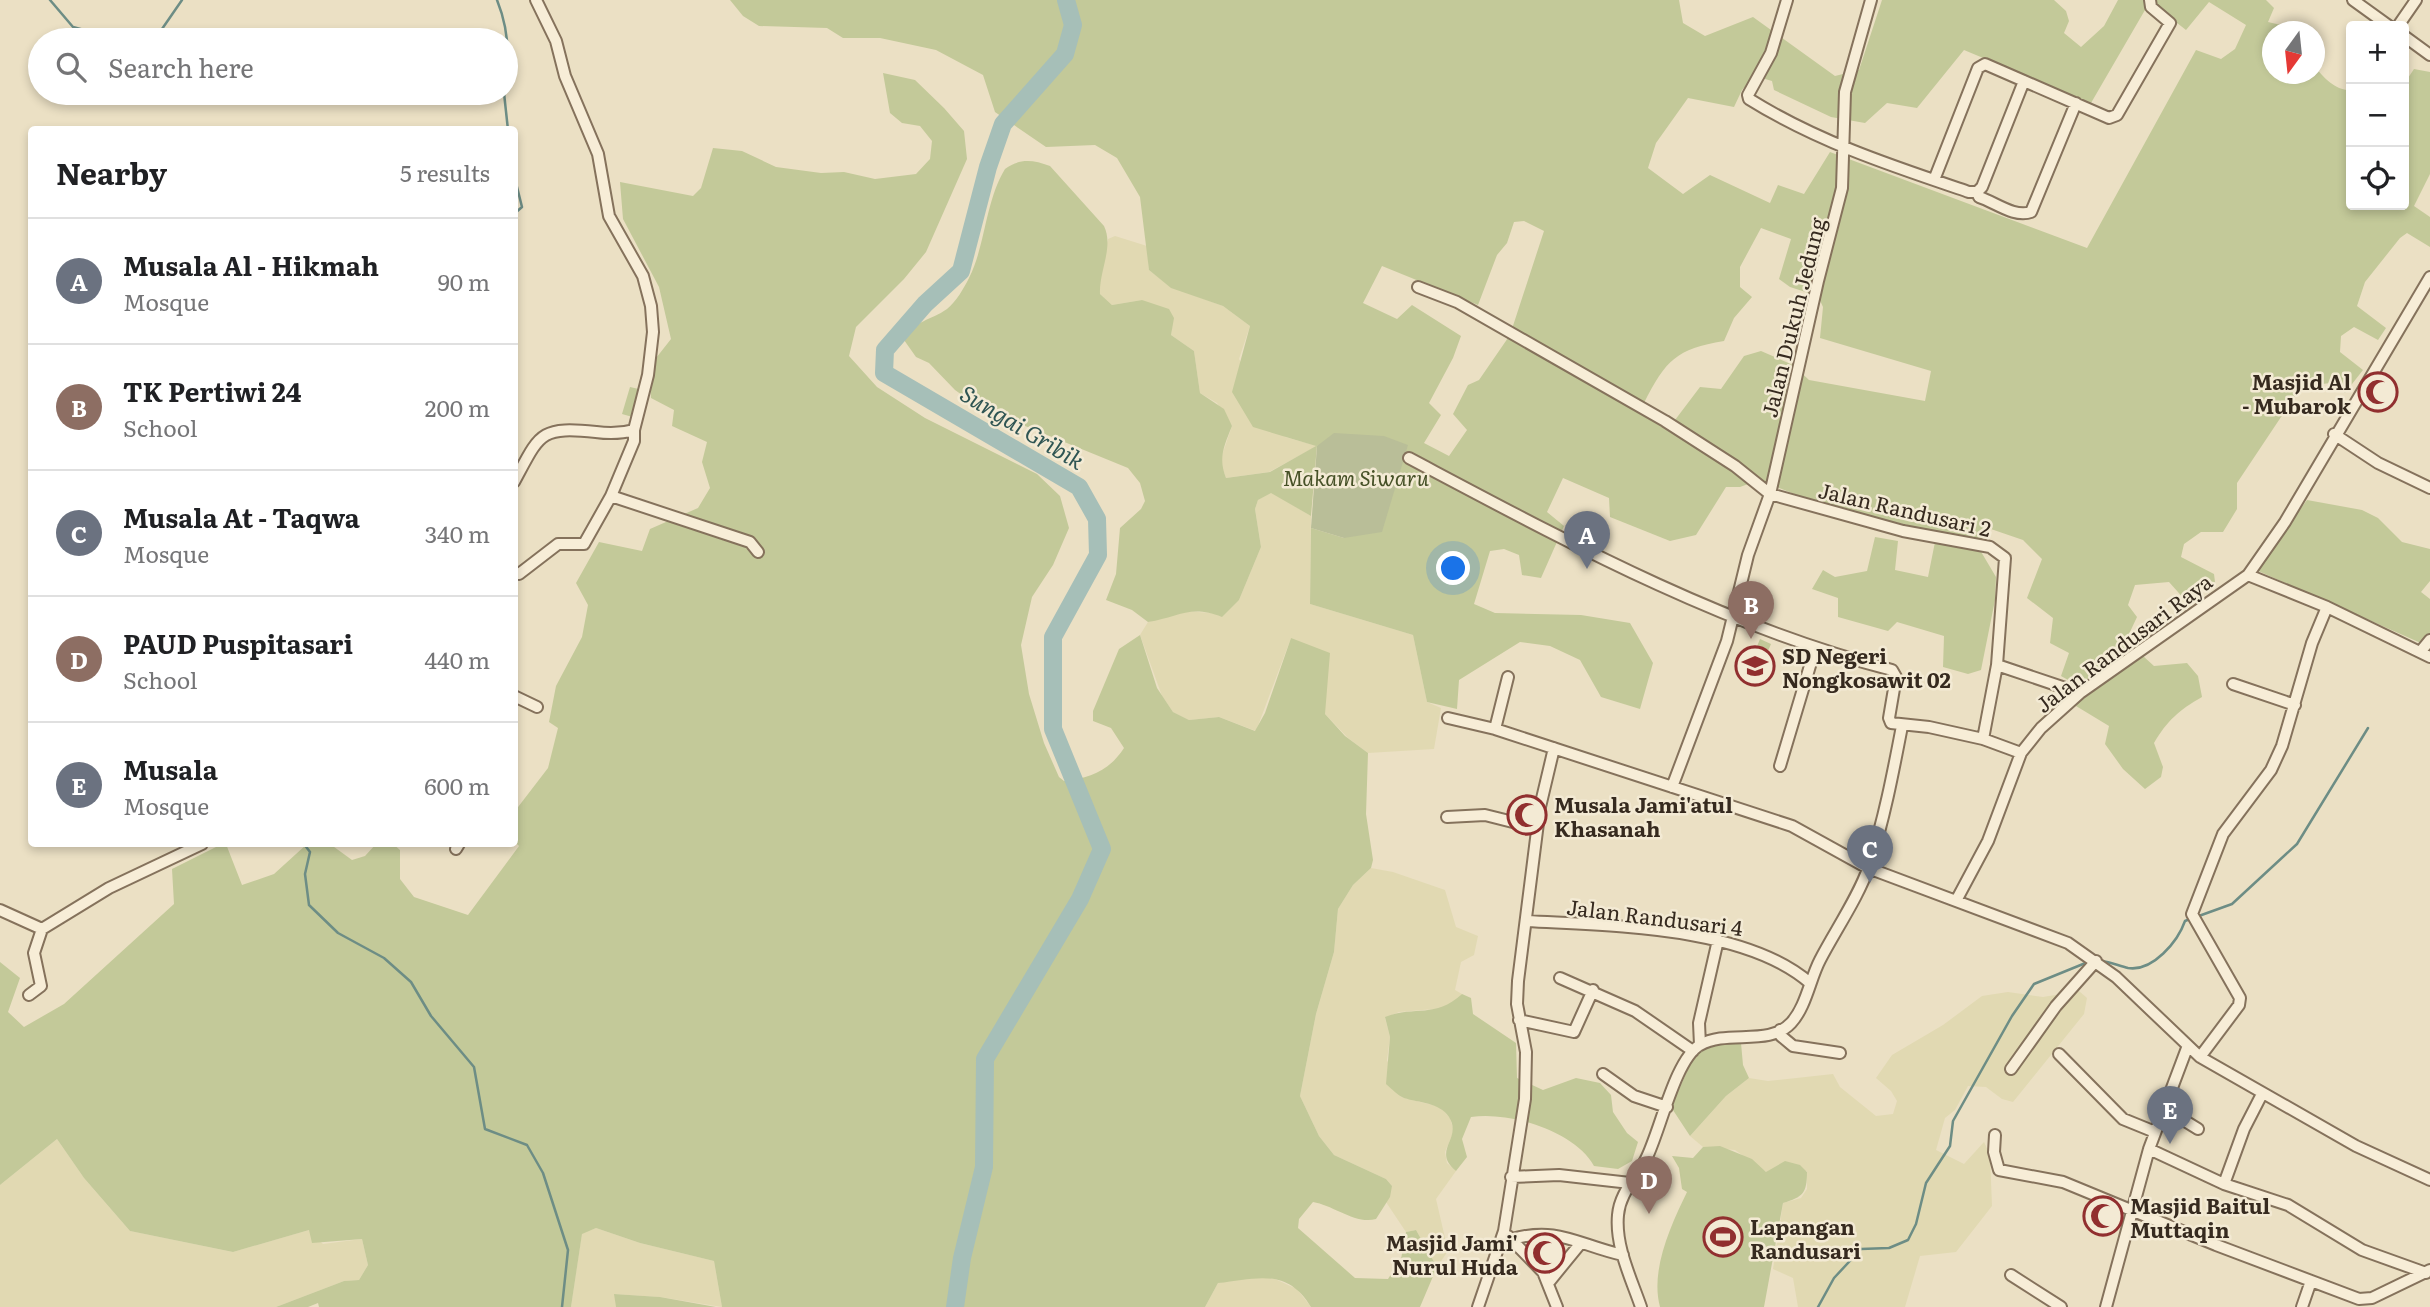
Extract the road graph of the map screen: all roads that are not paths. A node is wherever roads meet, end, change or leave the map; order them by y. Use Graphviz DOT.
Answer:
graph roads {
  1 [pos="536,0"];
  2 [pos="1787,0"];
  3 [pos="1871,0"];
  4 [pos="2150,0"];
  5 [pos="2353,0"];
  6 [pos="2416,0"];
  7 [pos="2382,21"];
  8 [pos="2401,21"];
  9 [pos="2409,40"];
  10 [pos="2430,55"];
  11 [pos="2024,81"];
  12 [pos="2076,103"];
  13 [pos="1843,149"];
  14 [pos="1934,180"];
  15 [pos="1977,192"];
  16 [pos="2430,277"];
  17 [pos="1418,287"];
  18 [pos="634,430"];
  19 [pos="2334,434"];
  20 [pos="1409,458"];
  21 [pos="518,475"];
  22 [pos="2430,488"];
  23 [pos="1770,494"];
  24 [pos="611,496"];
  25 [pos="758,552"];
  26 [pos="518,574"];
  27 [pos="2248,575"];
  28 [pos="2327,607"];
  29 [pos="1732,618"];
  30 [pos="2430,640"];
  31 [pos="1815,649"];
  32 [pos="2425,654"];
  33 [pos="1997,665"];
  34 [pos="1508,677"];
  35 [pos="2233,684"];
  36 [pos="2080,693"];
  37 [pos="518,698"];
  38 [pos="2295,705"];
  39 [pos="537,707"];
  40 [pos="1448,718"];
  41 [pos="1902,726"];
  42 [pos="1495,729"];
  43 [pos="1983,739"];
  44 [pos="1554,748"];
  45 [pos="2021,753"];
  46 [pos="1780,765"];
  47 [pos="1672,787"];
  48 [pos="1447,817"];
  49 [pos="1537,828"];
  50 [pos="196,847"];
  51 [pos="1868,868"];
  52 [pos="1957,899"];
  53 [pos="0,910"];
  54 [pos="1527,921"];
  55 [pos="42,929"];
  56 [pos="1718,940"];
  57 [pos="2095,960"];
  58 [pos="1560,978"];
  59 [pos="1810,983"];
  60 [pos="1593,990"];
  61 [pos="29,995"];
  62 [pos="1520,1020"];
  63 [pos="1780,1030"];
  64 [pos="1696,1048"];
  65 [pos="2187,1048"];
  66 [pos="1840,1053"];
  67 [pos="2059,1055"];
  68 [pos="2200,1057"];
  69 [pos="2011,1069"];
  70 [pos="1603,1074"];
  71 [pos="2262,1094"];
  72 [pos="1667,1107"];
  73 [pos="2164,1108"];
  74 [pos="2198,1129"];
  75 [pos="2155,1132"];
  76 [pos="1995,1135"];
  77 [pos="2149,1149"];
  78 [pos="1511,1177"];
  79 [pos="2430,1180"];
  80 [pos="1630,1183"];
  81 [pos="2224,1184"];
  82 [pos="2133,1211"];
  83 [pos="1508,1235"];
  84 [pos="1580,1244"];
  85 [pos="1623,1255"];
  86 [pos="2428,1272"];
  87 [pos="2011,1275"];
  88 [pos="2311,1281"];
  89 [pos="1549,1282"];
  90 [pos="1478,1307"];
  91 [pos="1557,1307"];
  92 [pos="1641,1307"];
  93 [pos="2062,1307"];
  94 [pos="2106,1307"];
  95 [pos="2302,1307"];
  1 -- 18 [label="street"];
  2 -- 13 [label="street"];
  3 -- 13 [label="street, Jalan Dukuh Jedung"];
  4 -- 12 [label="street"];
  5 -- 7 [label="street"];
  6 -- 8 [label="street"];
  9 -- 10 [label="street"];
  11 -- 12 [label="street"];
  11 -- 14 [label="street"];
  11 -- 15 [label="street"];
  12 -- 15 [label="street"];
  13 -- 14 [label="street"];
  13 -- 23 [label="street, Jalan Dukuh Jedung"];
  14 -- 15 [label="street"];
  16 -- 19 [label="street, Jalan Randusari Raya"];
  17 -- 23 [label="street"];
  18 -- 21 [label="street"];
  18 -- 24 [label="street"];
  19 -- 22 [label="street"];
  19 -- 27 [label="street, Jalan Randusari Raya"];
  20 -- 29 [label="street"];
  23 -- 29 [label="street, Jalan Dukuh Jedung"];
  23 -- 33 [label="street, Jalan Randusari 2"];
  24 -- 25 [label="street"];
  24 -- 26 [label="street"];
  27 -- 28 [label="street"];
  27 -- 36 [label="street, Jalan Randusari Raya"];
  28 -- 32 [label="street"];
  28 -- 38 [label="street"];
  29 -- 31 [label="street"];
  29 -- 47 [label="street, Jalan Dukuh Jedung"];
  30 -- 32 [label="street"];
  31 -- 41 [label="street"];
  31 -- 46 [label="street"];
  33 -- 36 [label="street"];
  33 -- 43 [label="street, Jalan Randusari 2"];
  34 -- 42 [label="street"];
  35 -- 38 [label="street"];
  36 -- 45 [label="street, Jalan Randusari Raya"];
  37 -- 39 [label="street"];
  38 -- 68 [label="street"];
  40 -- 42 [label="street"];
  41 -- 43 [label="street"];
  41 -- 51 [label="street"];
  42 -- 44 [label="street"];
  43 -- 45 [label="street"];
  44 -- 47 [label="street"];
  44 -- 49 [label="street"];
  45 -- 52 [label="street, Jalan Randusari Raya"];
  47 -- 51 [label="street"];
  48 -- 49 [label="street"];
  49 -- 54 [label="street"];
  50 -- 55 [label="street"];
  51 -- 52 [label="street"];
  51 -- 59 [label="street"];
  52 -- 57 [label="street"];
  53 -- 55 [label="street"];
  54 -- 56 [label="street, Jalan Randusari 4"];
  54 -- 62 [label="street"];
  55 -- 61 [label="street"];
  56 -- 59 [label="street, Jalan Randusari 4"];
  56 -- 64 [label="street"];
  57 -- 65 [label="street"];
  57 -- 69 [label="street"];
  58 -- 60 [label="street"];
  59 -- 63 [label="street"];
  60 -- 62 [label="street"];
  60 -- 64 [label="street"];
  62 -- 78 [label="street"];
  63 -- 64 [label="street"];
  63 -- 66 [label="street"];
  64 -- 72 [label="street"];
  65 -- 68 [label="street"];
  65 -- 73 [label="street"];
  67 -- 75 [label="street"];
  68 -- 71 [label="street"];
  70 -- 72 [label="street"];
  71 -- 79 [label="street"];
  71 -- 81 [label="street"];
  72 -- 80 [label="street"];
  73 -- 74 [label="street"];
  73 -- 75 [label="street"];
  75 -- 77 [label="street"];
  76 -- 82 [label="street"];
  77 -- 81 [label="street"];
  77 -- 82 [label="street"];
  78 -- 80 [label="street"];
  78 -- 83 [label="street"];
  80 -- 85 [label="street"];
  81 -- 86 [label="street"];
  82 -- 88 [label="street"];
  82 -- 94 [label="street"];
  83 -- 84 [label="street"];
  83 -- 89 [label="street"];
  83 -- 90 [label="street"];
  84 -- 85 [label="street"];
  84 -- 89 [label="street"];
  85 -- 92 [label="street"];
  86 -- 88 [label="street"];
  87 -- 93 [label="street"];
  88 -- 95 [label="street"];
  89 -- 91 [label="street"];
}
